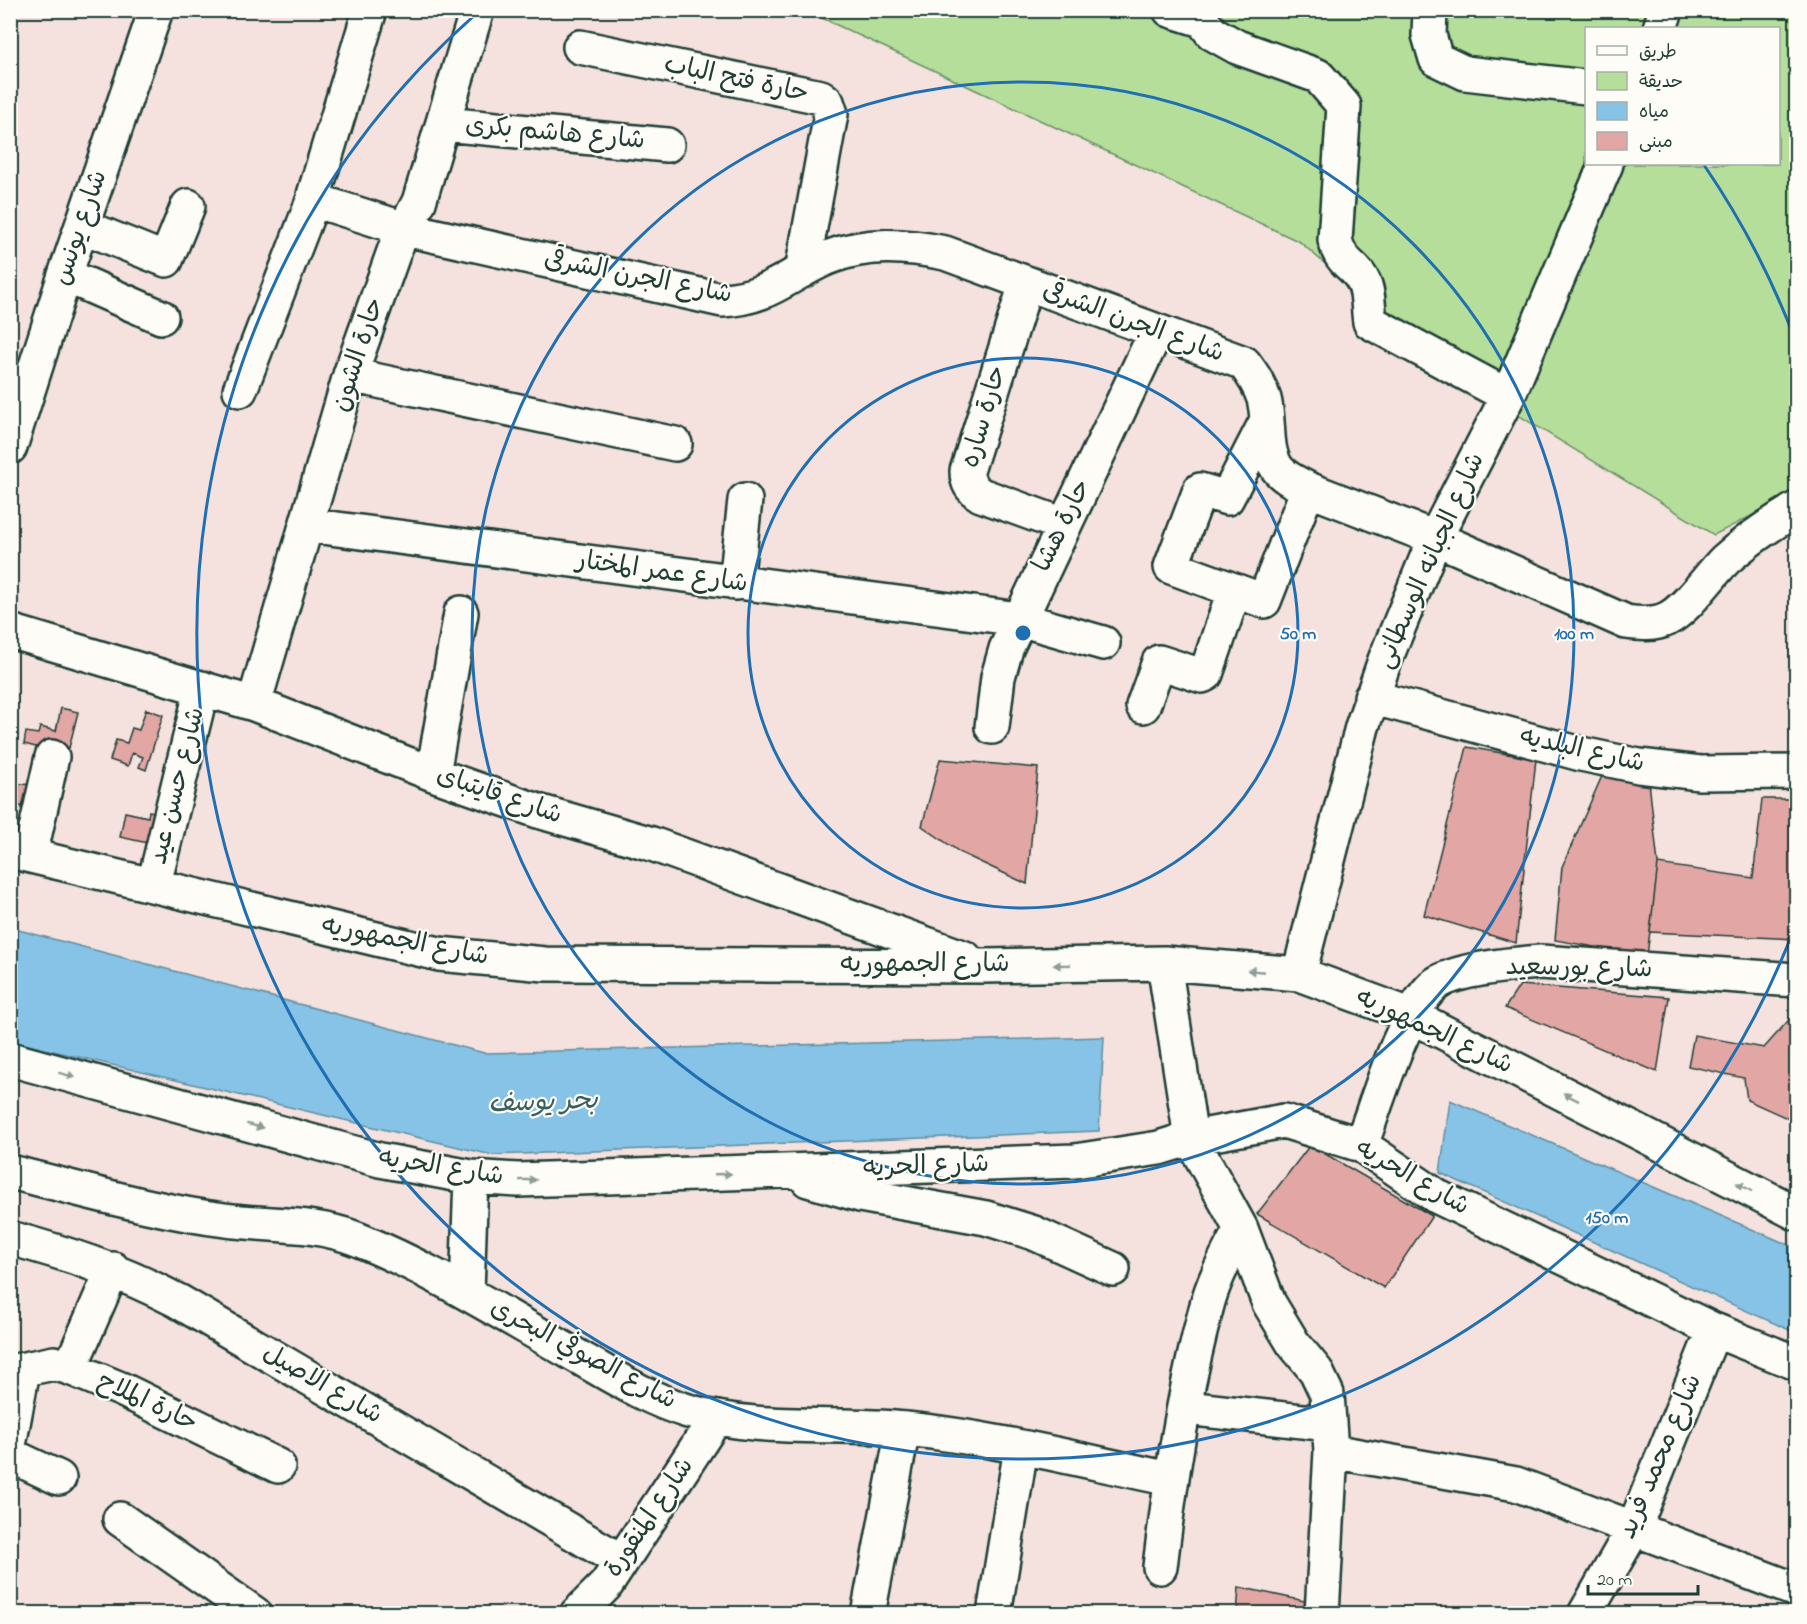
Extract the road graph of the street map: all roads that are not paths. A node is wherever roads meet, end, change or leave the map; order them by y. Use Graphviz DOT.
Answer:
graph roads {
  1 [pos="156,10"];
  2 [pos="370,10"];
  3 [pos="477,10"];
  4 [pos="1170,10"];
  5 [pos="1430,10"];
  6 [pos="1666,10"];
  7 [pos="1660,27"];
  8 [pos="580,47"];
  9 [pos="1585,87"];
  10 [pos="443,124"];
  11 [pos="667,145"];
  12 [pos="1606,165"];
  13 [pos="314,198"];
  14 [pos="188,206"];
  15 [pos="82,226"];
  16 [pos="405,229"];
  17 [pos="802,272"];
  18 [pos="65,274"];
  19 [pos="1026,284"];
  20 [pos="160,317"];
  21 [pos="1156,332"];
  22 [pos="351,375"];
  23 [pos="240,390"];
  24 [pos="1508,396"];
  25 [pos="1267,420"];
  26 [pos="675,444"];
  27 [pos="10,447"];
  28 [pos="1308,489"];
  29 [pos="745,500"];
  30 [pos="1797,509"];
  31 [pos="307,525"];
  32 [pos="1064,525"];
  33 [pos="1435,538"];
  34 [pos="736,583"];
  35 [pos="1234,591"];
  36 [pos="461,613"];
  37 [pos="1019,619"];
  38 [pos="10,632"];
  39 [pos="1103,643"];
  40 [pos="202,688"];
  41 [pos="1371,697"];
  42 [pos="254,704"];
  43 [pos="1143,706"];
  44 [pos="992,727"];
  45 [pos="52,757"];
  46 [pos="1797,772"];
  47 [pos="433,774"];
  48 [pos="20,853"];
  49 [pos="154,884"];
  50 [pos="1164,963"];
  51 [pos="985,966"];
  52 [pos="1299,974"];
  53 [pos="1797,980"];
  54 [pos="1410,1015"];
  55 [pos="10,1059"];
  56 [pos="1191,1138"];
  57 [pos="1361,1145"];
  58 [pos="10,1172"];
  59 [pos="777,1172"];
  60 [pos="471,1177"];
  61 [pos="1797,1213"];
  62 [pos="1241,1228"];
  63 [pos="10,1238"];
  64 [pos="114,1269"];
  65 [pos="1113,1269"];
  66 [pos="467,1293"];
  67 [pos="1714,1330"];
  68 [pos="1797,1363"];
  69 [pos="70,1368"];
  70 [pos="17,1371"];
  71 [pos="1186,1408"];
  72 [pos="716,1418"];
  73 [pos="903,1429"];
  74 [pos="1330,1437"];
  75 [pos="10,1440"];
  76 [pos="1021,1448"];
  77 [pos="10,1455"];
  78 [pos="278,1466"];
  79 [pos="59,1478"];
  80 [pos="1171,1479"];
  81 [pos="120,1519"];
  82 [pos="1634,1528"];
  83 [pos="621,1561"];
  84 [pos="1160,1567"];
  85 [pos="1797,1590"];
  86 [pos="255,1614"];
  87 [pos="577,1614"];
  88 [pos="868,1614"];
  89 [pos="994,1614"];
  90 [pos="1322,1614"];
  91 [pos="1585,1614"];
  1 -- 15 [label="street, شارع يونس"];
  2 -- 13 [label="street"];
  3 -- 10 [label="street, حارة الشون"];
  4 -- 24 [label="street"];
  5 -- 9 [label="street"];
  6 -- 7 [label="street"];
  8 -- 17 [label="street, حارة فتح الباب"];
  10 -- 11 [label="street, شارع هاشم بكرى"];
  10 -- 16 [label="street, حارة الشون"];
  12 -- 24 [label="street, شارع الجبانه الوسطانى"];
  13 -- 16 [label="street, شارع الجرن الشرقى"];
  13 -- 23 [label="street"];
  14 -- 15 [label="street"];
  15 -- 18 [label="street, شارع يونس"];
  16 -- 17 [label="street, شارع الجرن الشرقى"];
  16 -- 22 [label="street, حارة الشون"];
  17 -- 19 [label="street, شارع الجرن الشرقى"];
  18 -- 20 [label="street"];
  18 -- 27 [label="street, شارع يونس"];
  19 -- 21 [label="street, شارع الجرن الشرقى"];
  19 -- 32 [label="street, حارة ساره"];
  21 -- 25 [label="street, شارع الجرن الشرقى"];
  21 -- 32 [label="street, حارة هشا"];
  22 -- 26 [label="street"];
  22 -- 31 [label="street, حارة الشون"];
  24 -- 33 [label="street, شارع الجبانه الوسطانى"];
  25 -- 28 [label="street, شارع الجرن الشرقى"];
  25 -- 35 [label="street"];
  28 -- 33 [label="street, شارع الجرن الشرقى"];
  28 -- 35 [label="street"];
  29 -- 34 [label="street"];
  30 -- 33 [label="street, شارع الجرن الشرقى"];
  31 -- 34 [label="street, شارع عمر المختار"];
  31 -- 42 [label="street, حارة الشون"];
  32 -- 37 [label="street, حارة هشا"];
  33 -- 41 [label="street, شارع الجبانه الوسطانى"];
  34 -- 37 [label="street, شارع عمر المختار"];
  35 -- 43 [label="street"];
  36 -- 47 [label="street"];
  37 -- 39 [label="street, شارع عمر المختار"];
  37 -- 44 [label="street, حارة هشا"];
  38 -- 40 [label="street, شارع قايتباى"];
  40 -- 42 [label="street, شارع قايتباى"];
  40 -- 49 [label="street, شارع حسن عيد"];
  41 -- 46 [label="street, شارع البلديه"];
  41 -- 52 [label="street, شارع الجبانه الوسطانى"];
  42 -- 47 [label="street, شارع قايتباى"];
  45 -- 48 [label="street"];
  47 -- 51 [label="street, شارع قايتباى"];
  48 -- 49 [label="street, شارع الجمهوريه"];
  49 -- 51 [label="street, شارع الجمهوريه"];
  50 -- 51 [label="street, شارع الجمهوريه, one-way"];
  52 -- 50 [label="street, شارع الجمهوريه, one-way"];
  50 -- 56 [label="street"];
  52 -- 54 [label="street, شارع الجمهوريه"];
  53 -- 54 [label="street, شارع بورسعيد"];
  54 -- 57 [label="street, شارع بورسعيد"];
  61 -- 54 [label="street, شارع الجمهوريه, one-way"];
  55 -- 60 [label="street, شارع الحريه, one-way"];
  56 -- 57 [label="street, شارع الحريه"];
  56 -- 59 [label="street, شارع الحريه"];
  56 -- 62 [label="street"];
  57 -- 67 [label="street, شارع الحريه"];
  58 -- 66 [label="street, شارع الصوفي البحرى"];
  60 -- 59 [label="street, شارع الحريه, one-way"];
  59 -- 65 [label="street"];
  60 -- 66 [label="street"];
  62 -- 71 [label="street"];
  62 -- 74 [label="street"];
  63 -- 64 [label="street, شارع الاصيل"];
  64 -- 69 [label="street"];
  64 -- 83 [label="street, شارع الاصيل"];
  66 -- 72 [label="street, شارع الصوفي البحرى"];
  67 -- 68 [label="street, شارع الحريه"];
  67 -- 82 [label="street, شارع محمد فريد"];
  69 -- 70 [label="street, حارة الملاح"];
  69 -- 78 [label="street, حارة الملاح"];
  70 -- 75 [label="street"];
  71 -- 74 [label="street"];
  71 -- 80 [label="street"];
  72 -- 73 [label="street, شارع الصوفي البحرى"];
  72 -- 83 [label="street, شارع المنقورة"];
  73 -- 76 [label="street, شارع الصوفي البحرى"];
  73 -- 88 [label="street"];
  74 -- 82 [label="street"];
  74 -- 90 [label="street"];
  76 -- 80 [label="street, شارع الصوفي البحرى"];
  76 -- 89 [label="street"];
  77 -- 79 [label="street"];
  80 -- 84 [label="street"];
  81 -- 86 [label="street"];
  82 -- 85 [label="street"];
  82 -- 91 [label="street, شارع محمد فريد"];
  83 -- 87 [label="street, شارع المنقورة"];
}
